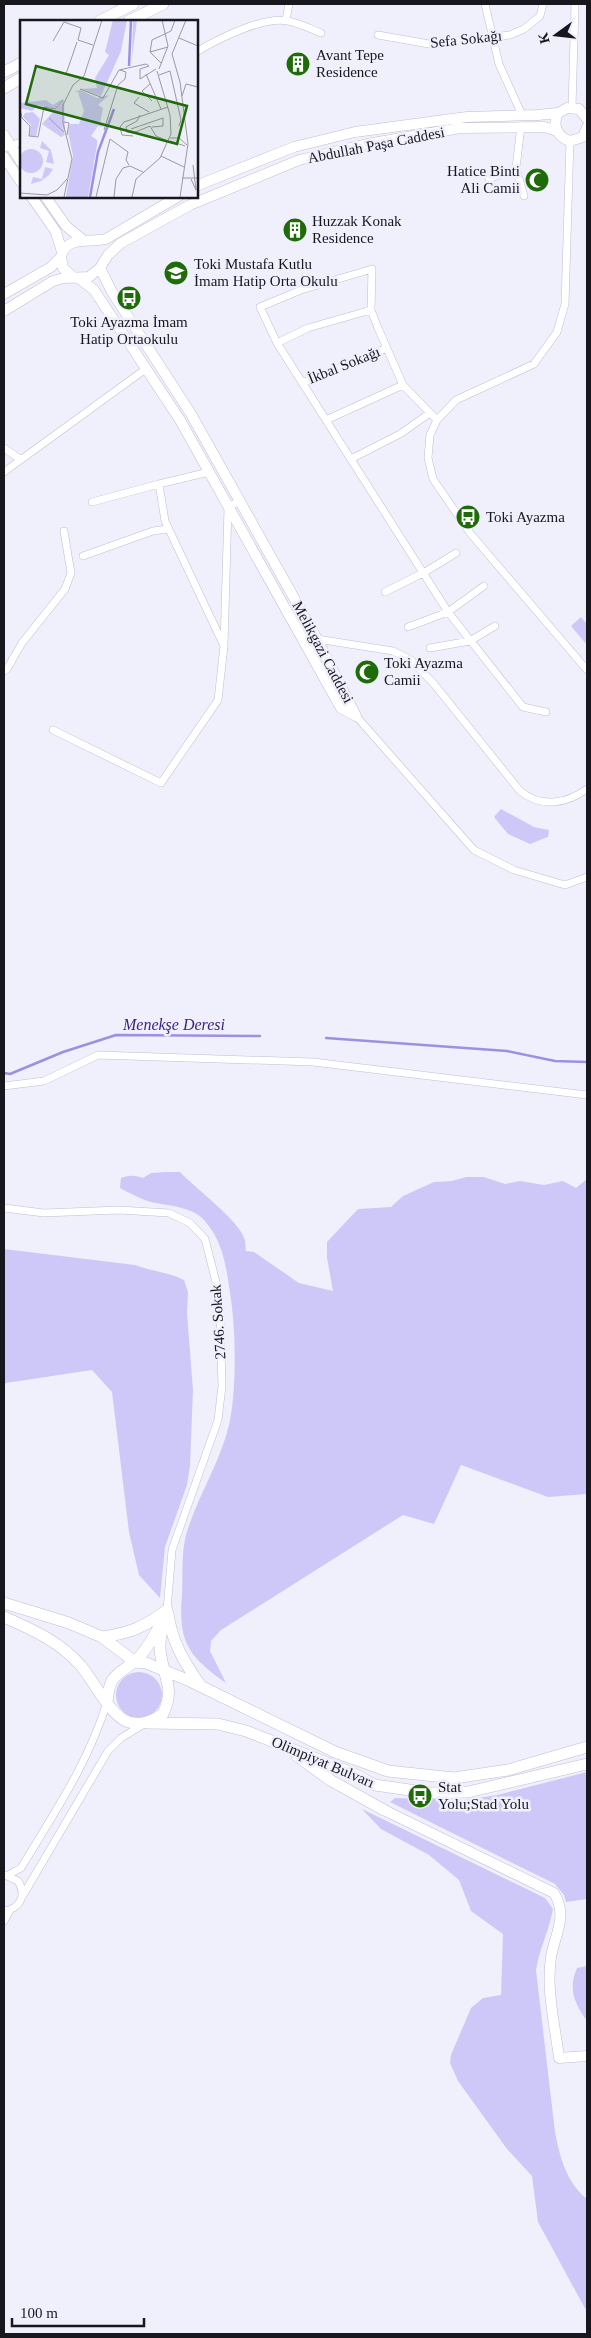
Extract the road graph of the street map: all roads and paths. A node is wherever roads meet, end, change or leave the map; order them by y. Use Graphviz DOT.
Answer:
graph roads {
  1 [pos="134,4"];
  2 [pos="163,4"];
  3 [pos="289,4"];
  4 [pos="485,4"];
  5 [pos="543,4"];
  6 [pos="575,4"];
  7 [pos="102,20"];
  8 [pos="131,20"];
  9 [pos="286,20"];
  10 [pos="321,33"];
  11 [pos="378,35"];
  12 [pos="493,36"];
  13 [pos="198,51"];
  14 [pos="20,64"];
  15 [pos="4,72"];
  16 [pos="20,79"];
  17 [pos="4,88"];
  18 [pos="572,107"];
  19 [pos="558,113"];
  20 [pos="587,116"];
  21 [pos="522,121"];
  22 [pos="557,131"];
  23 [pos="587,131"];
  24 [pos="570,141"];
  25 [pos="5,142"];
  26 [pos="20,142"];
  27 [pos="4,157"];
  28 [pos="20,161"];
  29 [pos="516,168"];
  30 [pos="490,179"];
  31 [pos="20,181"];
  32 [pos="198,185"];
  33 [pos="524,196"];
  34 [pos="32,198"];
  35 [pos="46,198"];
  36 [pos="176,198"];
  37 [pos="86,241"];
  38 [pos="61,254"];
  39 [pos="101,266"];
  40 [pos="76,278"];
  41 [pos="4,294"];
  42 [pos="371,310"];
  43 [pos="4,311"];
  44 [pos="278,343"];
  45 [pos="387,348"];
  46 [pos="147,368"];
  47 [pos="302,383"];
  48 [pos="403,385"];
  49 [pos="430,413"];
  50 [pos="326,420"];
  51 [pos="437,420"];
  52 [pos="4,448"];
  53 [pos="20,459"];
  54 [pos="351,459"];
  55 [pos="4,472"];
  56 [pos="209,472"];
  57 [pos="159,484"];
  58 [pos="240,501"];
  59 [pos="92,502"];
  60 [pos="228,508"];
  61 [pos="168,528"];
  62 [pos="64,530"];
  63 [pos="456,553"];
  64 [pos="83,556"];
  65 [pos="425,572"];
  66 [pos="484,586"];
  67 [pos="385,592"];
  68 [pos="448,612"];
  69 [pos="496,626"];
  70 [pos="408,627"];
  71 [pos="317,639"];
  72 [pos="470,641"];
  73 [pos="306,645"];
  74 [pos="224,646"];
  75 [pos="430,648"];
  76 [pos="5,668"];
  77 [pos="587,670"];
  78 [pos="546,712"];
  79 [pos="356,716"];
  80 [pos="53,730"];
  81 [pos="587,789"];
  82 [pos="587,877"];
  83 [pos="4,1086"];
  84 [pos="587,1095"];
  85 [pos="4,1208"];
  86 [pos="4,1603"];
  87 [pos="167,1610"];
  88 [pos="4,1617"];
  89 [pos="102,1637"];
  90 [pos="134,1662"];
  91 [pos="163,1672"];
  92 [pos="202,1687"];
  93 [pos="108,1702"];
  94 [pos="147,1723"];
  95 [pos="284,1746"];
  96 [pos="587,1747"];
  97 [pos="335,1752"];
  98 [pos="587,1764"];
  99 [pos="350,1772"];
  100 [pos="389,1787"];
  101 [pos="384,1810"];
  102 [pos="6,1875"];
  103 [pos="22,1897"];
  104 [pos="7,1911"];
  105 [pos="4,1921"];
  106 [pos="587,2056"];
  1 -- 7 [label="main road"];
  2 -- 8 [label="main road"];
  3 -- 9 [label="street"];
  4 -- 12 [label="street"];
  5 -- 12 [label="street, Sefa Sokağı"];
  6 -- 18 [label="street"];
  9 -- 10 [label="street"];
  9 -- 13 [label="street"];
  11 -- 12 [label="street, Sefa Sokağı"];
  12 -- 21 [label="street"];
  14 -- 15 [label="main road"];
  16 -- 17 [label="main road"];
  18 -- 19 [label="street"];
  18 -- 20 [label="street"];
  19 -- 21 [label="street, Abdullah Paşa Caddesi"];
  19 -- 22 [label="street"];
  21 -- 22 [label="street, Abdullah Paşa Caddesi"];
  21 -- 29 [label="street"];
  21 -- 32 [label="street, Abdullah Paşa Caddesi"];
  21 -- 39 [label="street, Abdullah Paşa Caddesi"];
  22 -- 24 [label="street"];
  23 -- 24 [label="street"];
  24 -- 51 [label="street"];
  25 -- 26 [label="street"];
  25 -- 28 [label="street"];
  27 -- 31 [label="street"];
  29 -- 30 [label="street"];
  29 -- 33 [label="street"];
  34 -- 38 [label="street"];
  35 -- 37 [label="street"];
  36 -- 37 [label="street"];
  37 -- 38 [label="street"];
  37 -- 39 [label="street"];
  38 -- 40 [label="street"];
  38 -- 41 [label="street"];
  39 -- 40 [label="street, Abdullah Paşa Caddesi"];
  39 -- 58 [label="street, Melikgazi Caddesi"];
  40 -- 43 [label="street, Abdullah Paşa Caddesi"];
  40 -- 46 [label="street, Melikgazi Caddesi"];
  42 -- 44 [label="street"];
  42 -- 44 [label="street"];
  42 -- 45 [label="street"];
  44 -- 47 [label="street"];
  45 -- 47 [label="street, İkbal Sokağı"];
  45 -- 48 [label="street"];
  46 -- 53 [label="street"];
  46 -- 56 [label="street, Melikgazi Caddesi"];
  47 -- 50 [label="street"];
  48 -- 49 [label="street"];
  48 -- 50 [label="street"];
  49 -- 51 [label="street"];
  49 -- 54 [label="street"];
  50 -- 54 [label="street"];
  51 -- 77 [label="street"];
  52 -- 53 [label="street"];
  53 -- 55 [label="street"];
  54 -- 65 [label="street"];
  56 -- 57 [label="street"];
  56 -- 60 [label="street, Melikgazi Caddesi"];
  57 -- 59 [label="street"];
  57 -- 61 [label="street"];
  58 -- 60 [label="street"];
  58 -- 71 [label="street, Melikgazi Caddesi"];
  60 -- 73 [label="street, Melikgazi Caddesi"];
  60 -- 74 [label="street"];
  61 -- 64 [label="street"];
  61 -- 74 [label="street"];
  62 -- 76 [label="street"];
  63 -- 65 [label="street"];
  65 -- 67 [label="street"];
  65 -- 68 [label="street"];
  66 -- 68 [label="street"];
  68 -- 70 [label="street"];
  68 -- 72 [label="street"];
  69 -- 72 [label="street"];
  71 -- 73 [label="street"];
  71 -- 79 [label="street, Melikgazi Caddesi"];
  71 -- 81 [label="street"];
  72 -- 75 [label="street"];
  72 -- 78 [label="street"];
  73 -- 79 [label="street, Melikgazi Caddesi"];
  74 -- 80 [label="street"];
  79 -- 82 [label="street"];
  83 -- 84 [label="street"];
  85 -- 87 [label="street, 2746. Sokak"];
  86 -- 89 [label="main road"];
  87 -- 89 [label="main road"];
  87 -- 90 [label="main road"];
  87 -- 91 [label="main road"];
  87 -- 92 [label="main road"];
  88 -- 93 [label="main road"];
  89 -- 90 [label="main road"];
  90 -- 91 [label="main road"];
  90 -- 93 [label="main road"];
  91 -- 92 [label="main road, Olimpiyat Bulvarı"];
  91 -- 94 [label="main road"];
  92 -- 97 [label="main road, Olimpiyat Bulvarı"];
  93 -- 94 [label="main road"];
  93 -- 102 [label="street"];
  94 -- 95 [label="main road, Olimpiyat Bulvarı"];
  94 -- 103 [label="street"];
  95 -- 99 [label="main road, Olimpiyat Bulvarı"];
  95 -- 101 [label="main road"];
  96 -- 97 [label="main road, Olimpiyat Bulvarı"];
  97 -- 99 [label="main road"];
  98 -- 100 [label="main road, Olimpiyat Bulvarı"];
  99 -- 100 [label="main road, Olimpiyat Bulvarı"];
  99 -- 101 [label="main road"];
  100 -- 101 [label="main road"];
  101 -- 106 [label="street"];
  102 -- 103 [label="street"];
  103 -- 104 [label="street"];
  104 -- 105 [label="street"];
}
